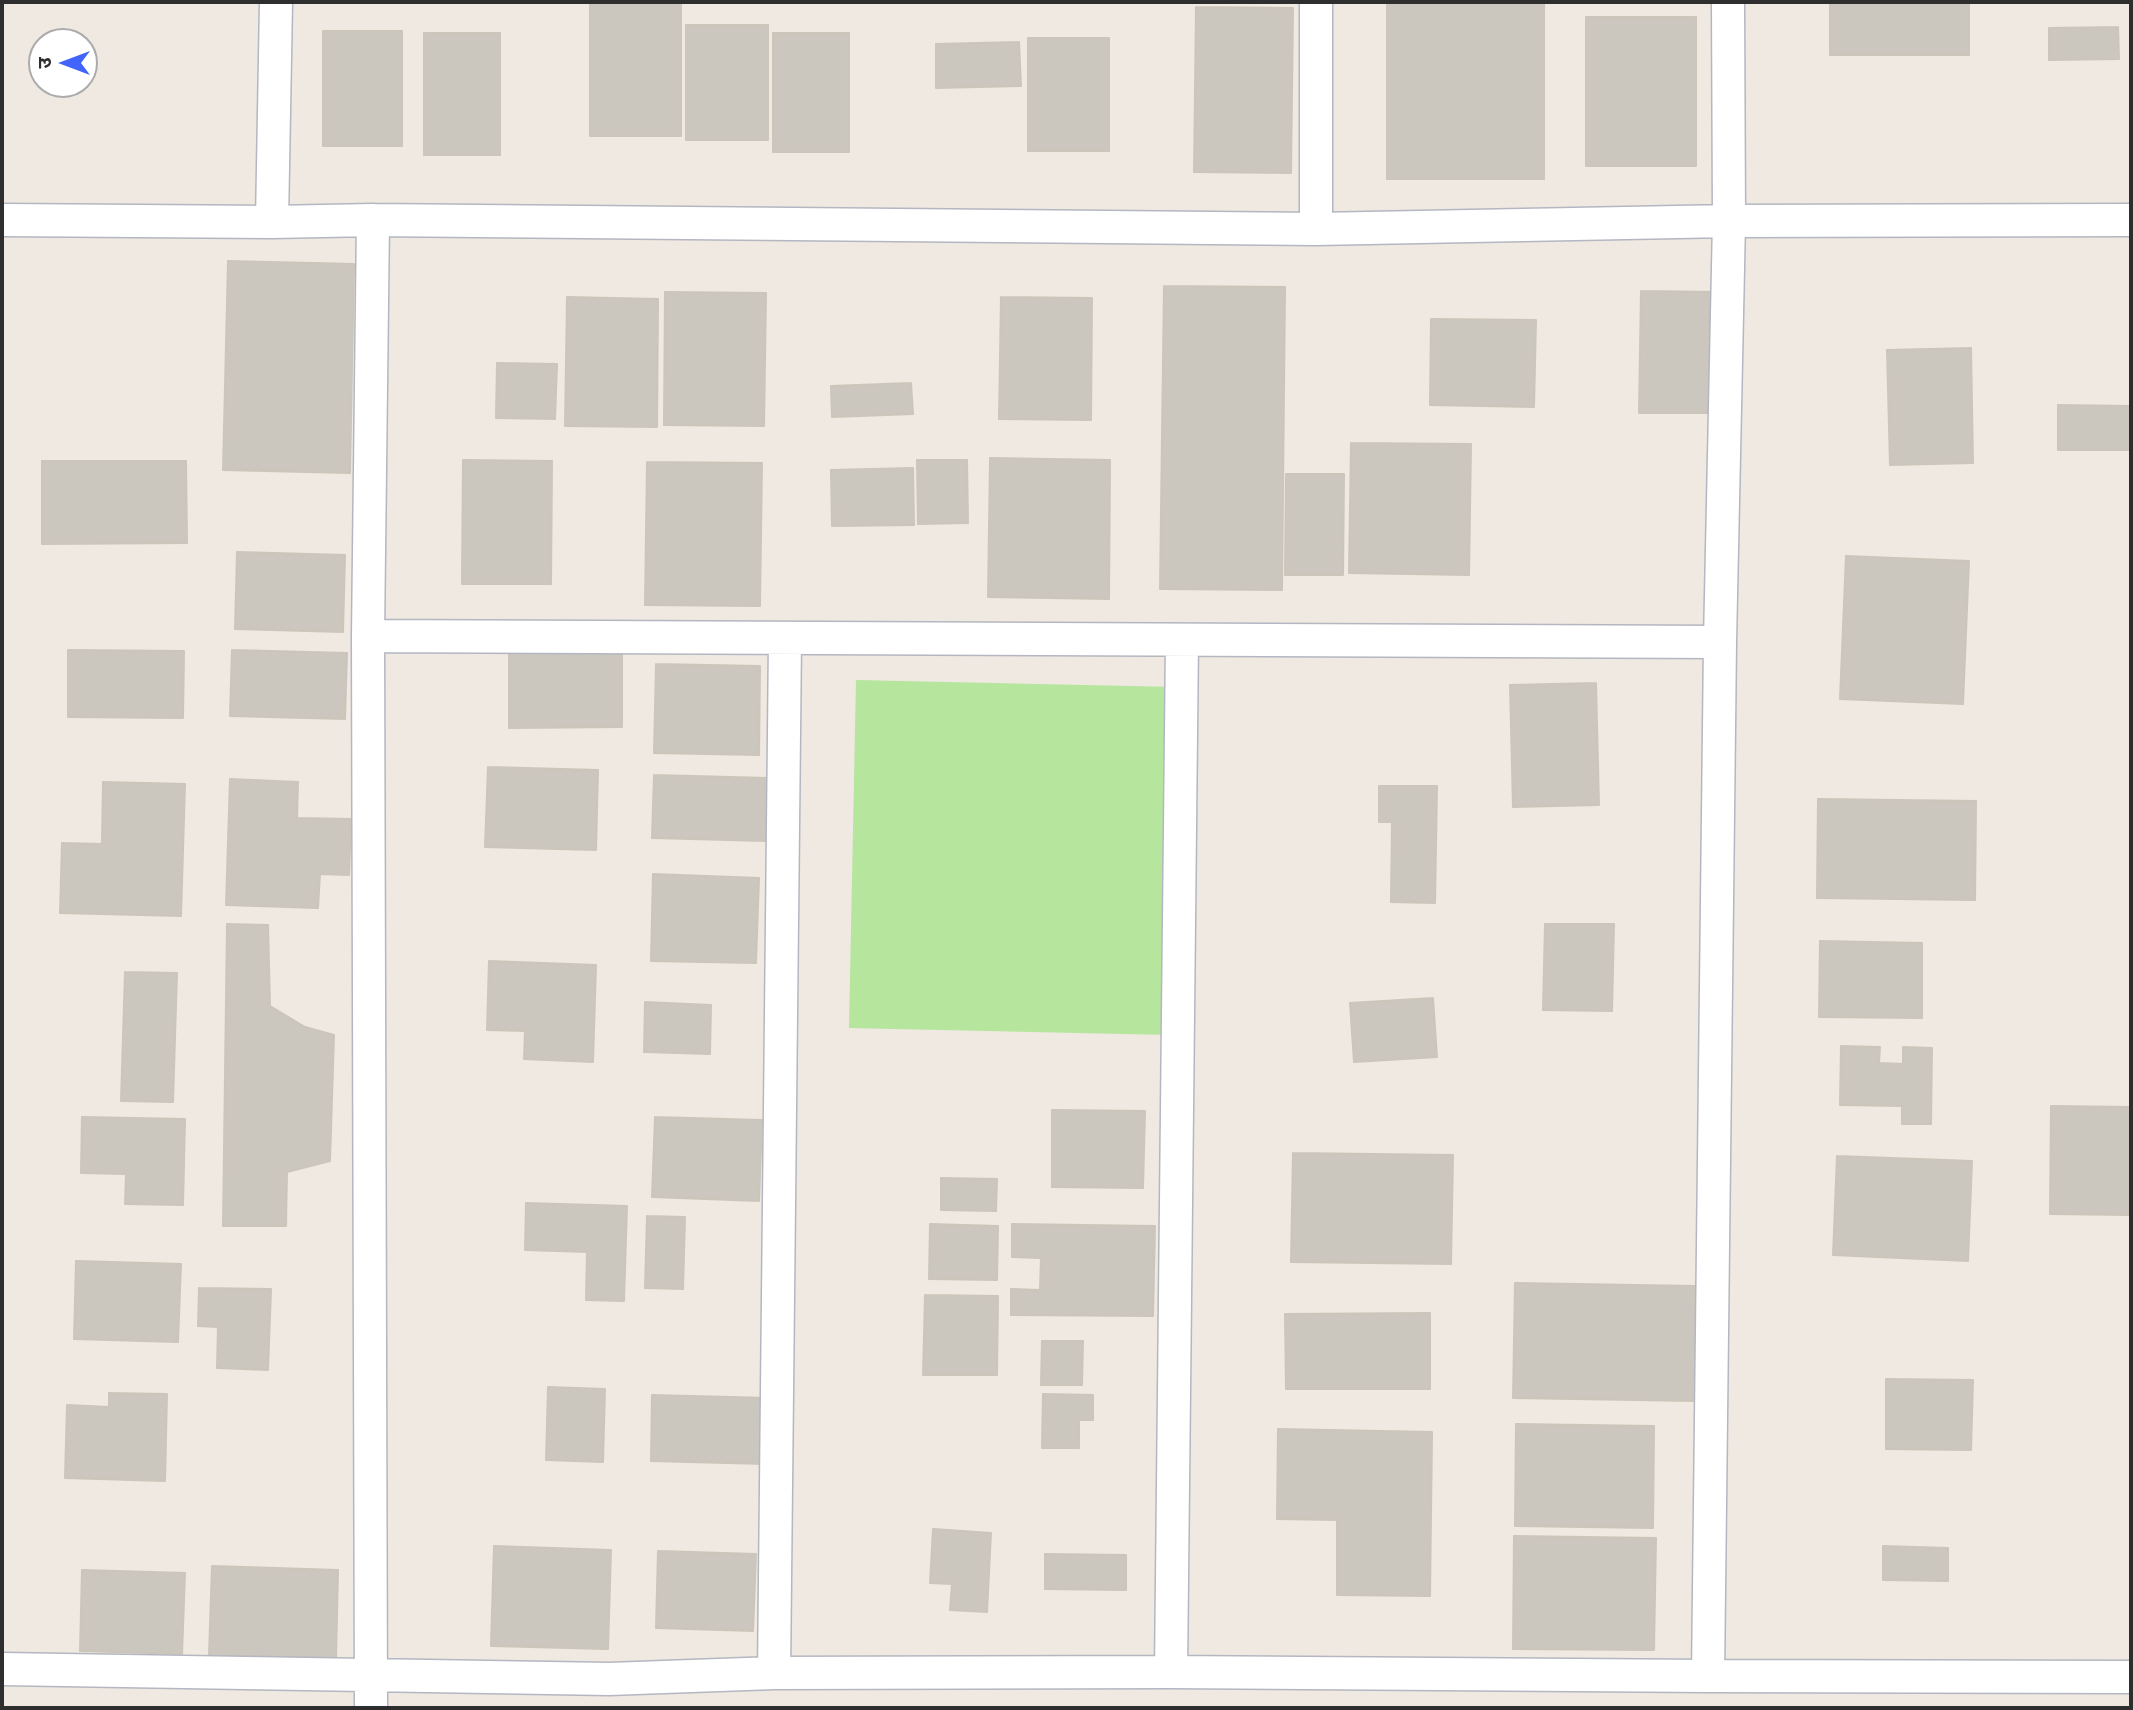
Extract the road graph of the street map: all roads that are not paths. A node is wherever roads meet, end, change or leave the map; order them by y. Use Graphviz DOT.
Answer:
graph roads {
  1 [pos="276,2"];
  2 [pos="1316,2"];
  3 [pos="1728,2"];
  4 [pos="373,219"];
  5 [pos="2,220"];
  6 [pos="2131,220"];
  7 [pos="1729,221"];
  8 [pos="272,222"];
  9 [pos="1316,229"];
  10 [pos="368,636"];
  11 [pos="785,639"];
  12 [pos="1182,640"];
  13 [pos="1720,642"];
  14 [pos="2,1669"];
  15 [pos="1171,1672"];
  16 [pos="774,1674"];
  17 [pos="372,1676"];
  18 [pos="1708,1676"];
  19 [pos="2131,1677"];
  20 [pos="371,1708"];
  1 -- 8 [label="street"];
  2 -- 9 [label="street"];
  3 -- 7 [label="street"];
  4 -- 8 [label="street"];
  4 -- 9 [label="street"];
  4 -- 10 [label="street"];
  5 -- 8 [label="street"];
  6 -- 7 [label="street"];
  7 -- 9 [label="street"];
  7 -- 13 [label="street"];
  10 -- 11 [label="street"];
  10 -- 17 [label="street"];
  11 -- 12 [label="street"];
  11 -- 16 [label="street"];
  12 -- 13 [label="street"];
  12 -- 15 [label="street"];
  13 -- 18 [label="street"];
  14 -- 17 [label="street"];
  15 -- 16 [label="street"];
  15 -- 18 [label="street"];
  16 -- 17 [label="street"];
  17 -- 20 [label="street"];
  18 -- 19 [label="street"];
}
